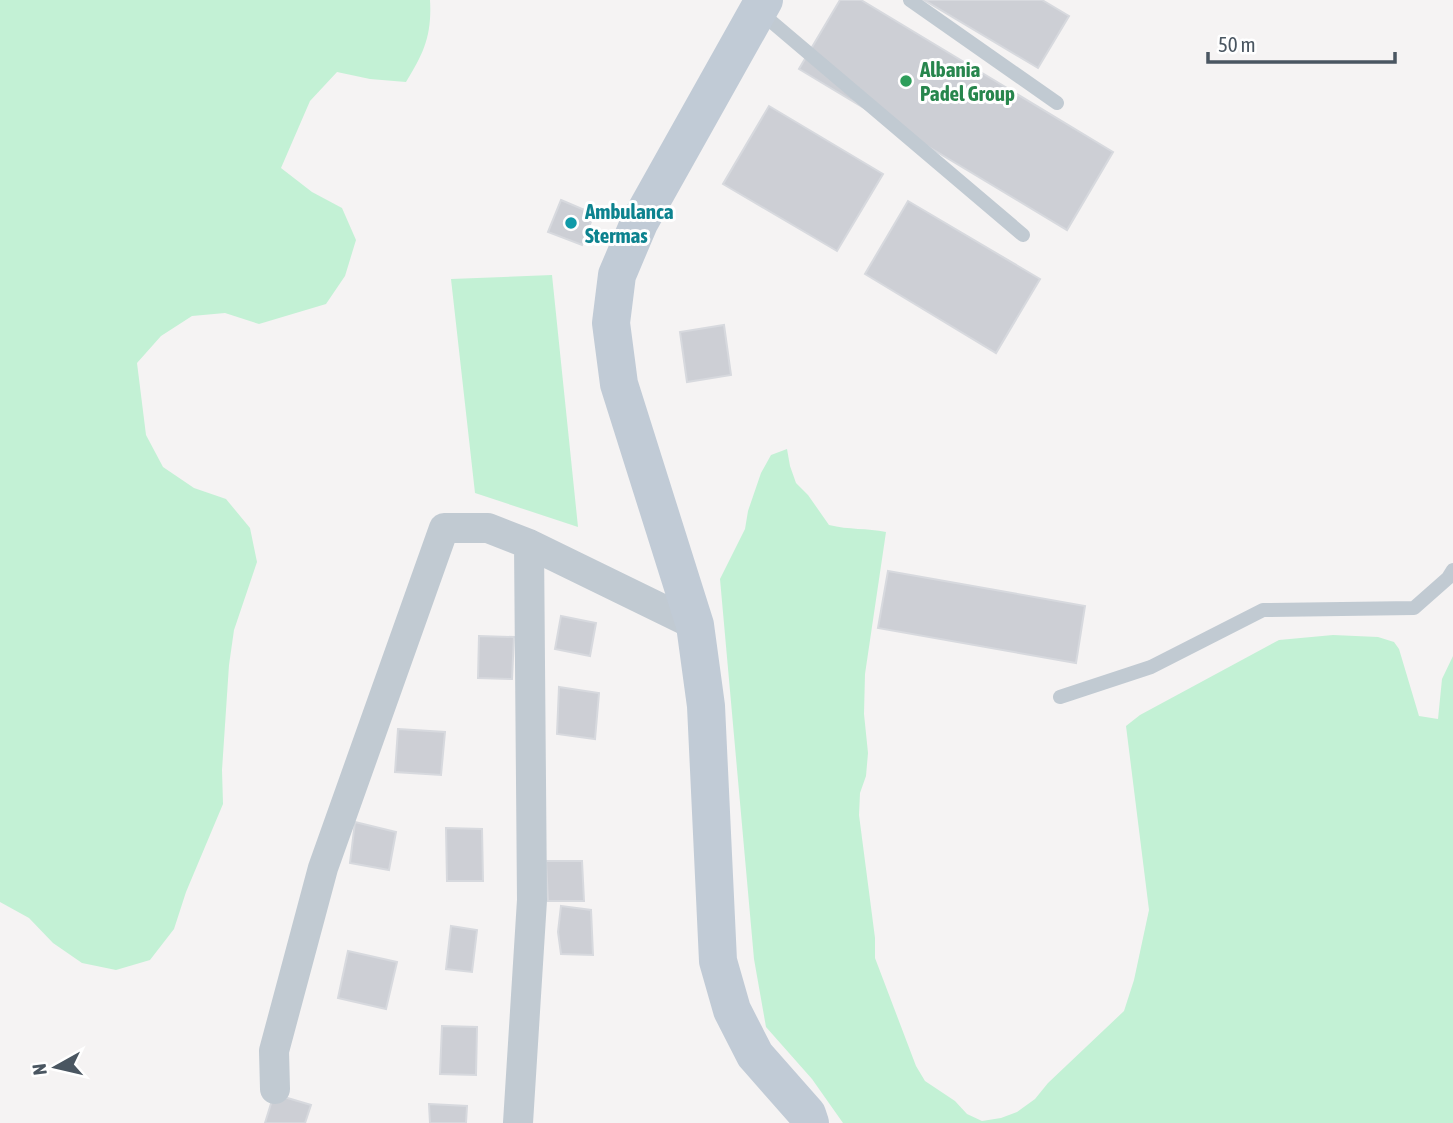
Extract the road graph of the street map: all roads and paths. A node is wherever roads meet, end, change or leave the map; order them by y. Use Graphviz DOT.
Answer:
graph roads {
  1 [pos="910,0"];
  2 [pos="761,6"];
  3 [pos="1057,103"];
  4 [pos="1023,235"];
  5 [pos="529,544"];
  6 [pos="1453,570"];
  7 [pos="695,625"];
  8 [pos="1060,697"];
  9 [pos="275,1089"];
  10 [pos="518,1123"];
  11 [pos="810,1123"];
  1 -- 3 [label="lane"];
  2 -- 4 [label="lane"];
  2 -- 7 [label="main road"];
  5 -- 7 [label="street"];
  5 -- 9 [label="street"];
  5 -- 10 [label="street"];
  6 -- 8 [label="lane"];
  7 -- 11 [label="main road"];
}
